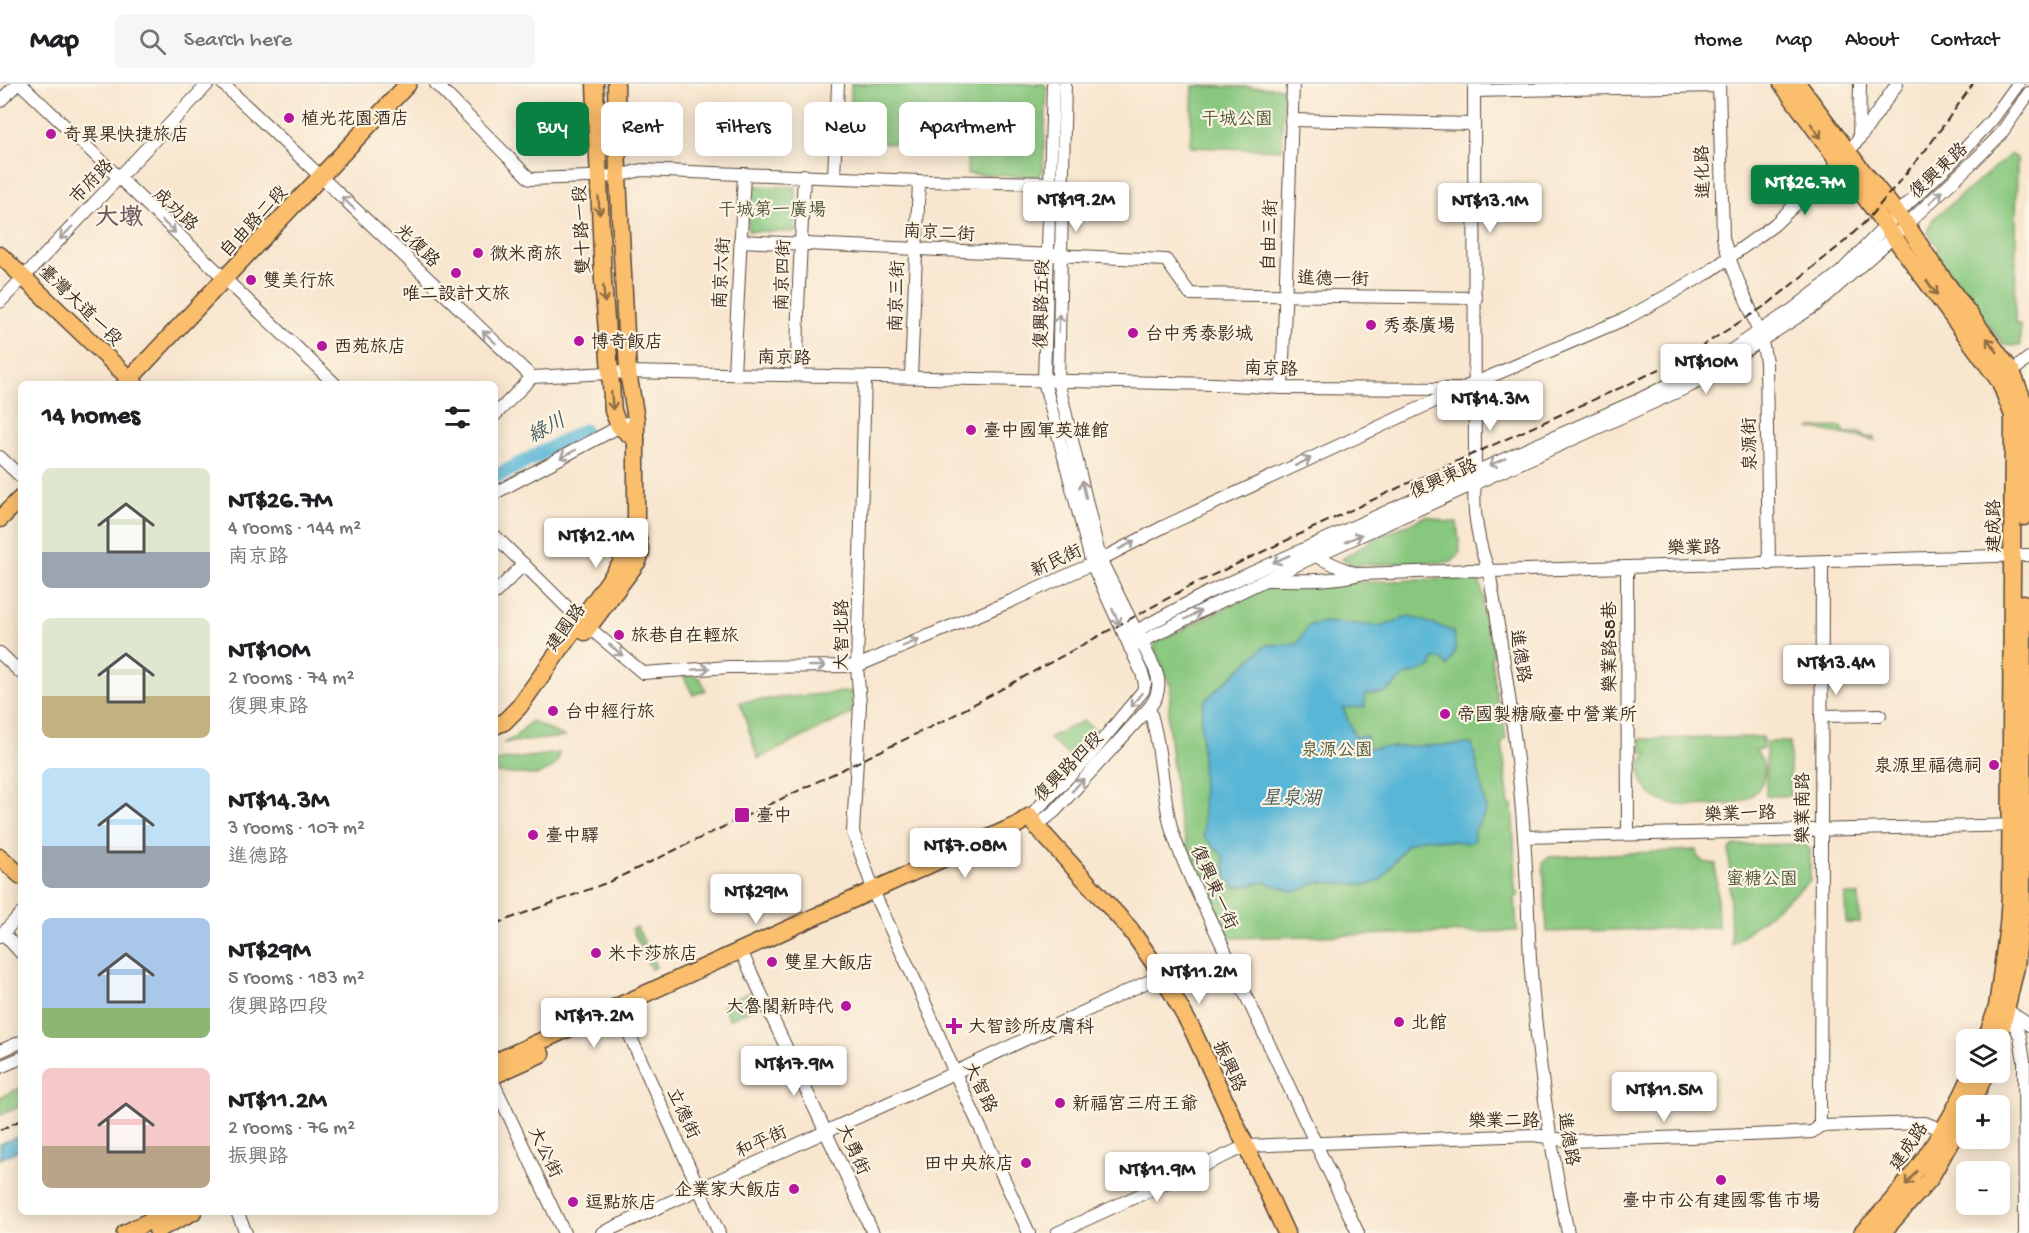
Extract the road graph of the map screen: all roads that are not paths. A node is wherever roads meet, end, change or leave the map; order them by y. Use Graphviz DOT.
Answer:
graph roads {
  1 [pos="19,84"];
  2 [pos="208,84"];
  3 [pos="223,84"];
  4 [pos="408,84"];
  5 [pos="436,84"];
  6 [pos="596,84"];
  7 [pos="616,84"];
  8 [pos="838,84"];
  9 [pos="1053,84"];
  10 [pos="1065,84"];
  11 [pos="1293,84"];
  12 [pos="1782,84"];
  13 [pos="1798,84"];
  14 [pos="1860,84"];
  15 [pos="1897,84"];
  16 [pos="1719,85"];
  17 [pos="1474,88"];
  18 [pos="2015,88"];
  19 [pos="2029,93"];
  20 [pos="0,101"];
  21 [pos="1291,120"];
  22 [pos="1473,124"];
  23 [pos="1850,149"];
  24 [pos="744,174"];
  25 [pos="618,176"];
  26 [pos="804,176"];
  27 [pos="321,177"];
  28 [pos="598,177"];
  29 [pos="834,177"];
  30 [pos="118,178"];
  31 [pos="919,180"];
  32 [pos="1049,182"];
  33 [pos="1063,183"];
  34 [pos="1902,219"];
  35 [pos="1890,232"];
  36 [pos="740,241"];
  37 [pos="801,243"];
  38 [pos="916,250"];
  39 [pos="0,255"];
  40 [pos="1053,256"];
  41 [pos="1728,258"];
  42 [pos="23,278"];
  43 [pos="225,280"];
  44 [pos="1190,294"];
  45 [pos="1285,296"];
  46 [pos="1476,298"];
  47 [pos="0,302"];
  48 [pos="1760,337"];
  49 [pos="2029,358"];
  50 [pos="628,372"];
  51 [pos="610,374"];
  52 [pos="734,374"];
  53 [pos="797,375"];
  54 [pos="532,377"];
  55 [pos="865,377"];
  56 [pos="911,377"];
  57 [pos="2006,377"];
  58 [pos="129,381"];
  59 [pos="131,381"];
  60 [pos="332,381"];
  61 [pos="1044,381"];
  62 [pos="1058,381"];
  63 [pos="1475,382"];
  64 [pos="1282,388"];
  65 [pos="1461,388"];
  66 [pos="498,412"];
  67 [pos="636,419"];
  68 [pos="620,426"];
  69 [pos="636,440"];
  70 [pos="0,457"];
  71 [pos="18,474"];
  72 [pos="1475,478"];
  73 [pos="498,491"];
  74 [pos="18,501"];
  75 [pos="0,519"];
  76 [pos="498,539"];
  77 [pos="1302,550"];
  78 [pos="2021,555"];
  79 [pos="1315,556"];
  80 [pos="1096,561"];
  81 [pos="1822,562"];
  82 [pos="524,564"];
  83 [pos="1769,564"];
  84 [pos="1627,567"];
  85 [pos="1489,571"];
  86 [pos="1360,574"];
  87 [pos="1262,580"];
  88 [pos="498,591"];
  89 [pos="584,624"];
  90 [pos="1133,640"];
  91 [pos="0,653"];
  92 [pos="857,666"];
  93 [pos="18,670"];
  94 [pos="1149,708"];
  95 [pos="1880,715"];
  96 [pos="1821,716"];
  97 [pos="498,725"];
  98 [pos="498,737"];
  99 [pos="1033,821"];
  100 [pos="2021,824"];
  101 [pos="1820,829"];
  102 [pos="1628,834"];
  103 [pos="1524,837"];
  104 [pos="0,856"];
  105 [pos="18,873"];
  106 [pos="875,895"];
  107 [pos="18,917"];
  108 [pos="2,935"];
  109 [pos="18,949"];
  110 [pos="743,956"];
  111 [pos="1162,975"];
  112 [pos="2002,1009"];
  113 [pos="619,1012"];
  114 [pos="2029,1025"];
  115 [pos="1992,1029"];
  116 [pos="2000,1029"];
  117 [pos="18,1043"];
  118 [pos="0,1051"];
  119 [pos="18,1059"];
  120 [pos="498,1061"];
  121 [pos="0,1067"];
  122 [pos="954,1071"];
  123 [pos="498,1073"];
  124 [pos="1968,1083"];
  125 [pos="498,1092"];
  126 [pos="1820,1126"];
  127 [pos="1943,1130"];
  128 [pos="826,1131"];
  129 [pos="1956,1132"];
  130 [pos="1551,1139"];
  131 [pos="1313,1142"];
  132 [pos="1246,1146"];
  133 [pos="699,1188"];
  134 [pos="162,1215"];
  135 [pos="187,1215"];
  136 [pos="238,1215"];
  137 [pos="125,1233"];
  138 [pos="151,1233"];
  139 [pos="246,1233"];
  140 [pos="564,1233"];
  141 [pos="602,1233"];
  142 [pos="719,1233"];
  143 [pos="873,1233"];
  144 [pos="1029,1233"];
  145 [pos="1057,1233"];
  146 [pos="1286,1233"];
  147 [pos="1358,1233"];
  148 [pos="1568,1233"];
  149 [pos="1862,1233"];
  150 [pos="1882,1233"];
  151 [pos="2025,1233"];
  1 -- 20 [label="street"];
  1 -- 30 [label="street, 成功路"];
  2 -- 30 [label="street, 市府路"];
  3 -- 27 [label="street, 光復路"];
  4 -- 27 [label="main road, 自由路二段"];
  5 -- 28 [label="street"];
  6 -- 28 [label="main road, 雙十路一段"];
  7 -- 25 [label="main road"];
  8 -- 29 [label="street"];
  9 -- 32 [label="street, 復興路五段"];
  10 -- 33 [label="street, 復興路五段"];
  11 -- 21 [label="street, 自由三街"];
  12 -- 23 [label="main road, 建成路, one-way"];
  13 -- 23 [label="main road, 建成路"];
  14 -- 23 [label="street"];
  15 -- 23 [label="street, 南京路"];
  16 -- 17 [label="street"];
  16 -- 41 [label="street, 進化路"];
  17 -- 22 [label="street, 進德路"];
  18 -- 34 [label="street, 復興東路"];
  34 -- 19 [label="street, 復興東路, one-way"];
  21 -- 22 [label="street"];
  21 -- 45 [label="street, 自由三街"];
  22 -- 46 [label="street, 進德路"];
  23 -- 34 [label="main road, 建成路"];
  23 -- 35 [label="main road, 建成路"];
  23 -- 41 [label="street, 南京路"];
  24 -- 25 [label="street"];
  24 -- 26 [label="street"];
  24 -- 36 [label="street, 南京六街"];
  25 -- 28 [label="street"];
  25 -- 50 [label="main road"];
  26 -- 29 [label="street"];
  26 -- 37 [label="street, 南京四街"];
  27 -- 43 [label="main road, 自由路二段"];
  54 -- 27 [label="street, 光復路, one-way"];
  28 -- 51 [label="main road, 雙十路一段, one-way"];
  29 -- 31 [label="street"];
  30 -- 42 [label="street, 市府路, one-way"];
  30 -- 43 [label="street, 成功路, one-way"];
  31 -- 32 [label="street"];
  31 -- 38 [label="street, 南京三街"];
  32 -- 33 [label="street"];
  32 -- 40 [label="street, 復興路五段"];
  33 -- 40 [label="street, 復興路五段"];
  34 -- 35 [label="street, 復興東路"];
  57 -- 34 [label="main road, 建成路, one-way"];
  35 -- 48 [label="street, 復興東路"];
  35 -- 57 [label="main road, 建成路, one-way"];
  36 -- 37 [label="street, 南京二街"];
  36 -- 52 [label="street, 南京六街"];
  37 -- 38 [label="street, 南京二街"];
  37 -- 53 [label="street, 南京四街"];
  38 -- 40 [label="street, 南京二街"];
  38 -- 56 [label="street, 南京三街"];
  39 -- 42 [label="main road, 臺灣大道一段"];
  40 -- 44 [label="street, 南京二街"];
  40 -- 61 [label="street, 復興路五段"];
  62 -- 40 [label="street, 復興路五段, one-way"];
  41 -- 48 [label="street, 泉源街"];
  41 -- 63 [label="street, 南京路"];
  42 -- 47 [label="street, 市府路"];
  42 -- 58 [label="main road, 臺灣大道一段"];
  43 -- 59 [label="main road, 自由路二段"];
  43 -- 60 [label="street, 成功路"];
  44 -- 45 [label="street, 進德一街"];
  45 -- 46 [label="street, 進德一街"];
  45 -- 64 [label="street, 自由三街"];
  46 -- 63 [label="street, 進德路"];
  48 -- 72 [label="street, 復興東路"];
  48 -- 83 [label="street, 泉源街"];
  49 -- 57 [label="street"];
  50 -- 51 [label="street, 南京路"];
  50 -- 52 [label="street, 南京路"];
  50 -- 67 [label="main road, 建國路"];
  51 -- 54 [label="street"];
  51 -- 68 [label="main road, one-way"];
  52 -- 53 [label="street, 南京路"];
  53 -- 55 [label="street, 南京路"];
  54 -- 66 [label="street"];
  55 -- 56 [label="street, 南京路"];
  55 -- 92 [label="street, 大智北路"];
  56 -- 61 [label="street, 南京路"];
  57 -- 78 [label="main road, 建成路"];
  61 -- 62 [label="street, 南京路"];
  61 -- 80 [label="street, 復興路四段"];
  62 -- 64 [label="street, 南京路"];
  80 -- 62 [label="street, 復興路四段, one-way"];
  63 -- 65 [label="street, 南京路"];
  63 -- 72 [label="street, 進德路"];
  64 -- 65 [label="street, 南京路"];
  80 -- 65 [label="street, 新民街, one-way"];
  67 -- 68 [label="street"];
  67 -- 69 [label="main road, 建國路"];
  68 -- 69 [label="main road"];
  68 -- 73 [label="street, one-way"];
  69 -- 89 [label="main road, 建國路"];
  70 -- 71 [label="street"];
  72 -- 77 [label="street, 復興東路"];
  79 -- 72 [label="street, 復興東路, one-way"];
  72 -- 85 [label="street, 進德路"];
  74 -- 75 [label="main road"];
  76 -- 82 [label="street"];
  77 -- 79 [label="street, 樂業路"];
  77 -- 90 [label="street, 復興東路, one-way"];
  78 -- 81 [label="street, 樂業路"];
  78 -- 100 [label="main road, 建成路"];
  79 -- 86 [label="street, 樂業路"];
  79 -- 87 [label="street, 復興東路"];
  80 -- 90 [label="street, 復興路四段"];
  92 -- 80 [label="street, 新民街, one-way"];
  81 -- 83 [label="street, 樂業路"];
  81 -- 96 [label="street, 樂業南路"];
  82 -- 88 [label="street"];
  82 -- 89 [label="street"];
  83 -- 84 [label="street, 樂業路"];
  84 -- 85 [label="street, 樂業路"];
  84 -- 102 [label="street, 樂業路58巷"];
  85 -- 86 [label="street, 樂業路"];
  85 -- 103 [label="street, 進德路"];
  86 -- 87 [label="street, 樂業路"];
  90 -- 87 [label="street, 復興東路, one-way"];
  89 -- 92 [label="street, 新民街, one-way"];
  89 -- 97 [label="main road, 建國路"];
  89 -- 98 [label="main road, 建國路"];
  90 -- 94 [label="street, 復興路四段"];
  90 -- 99 [label="street, 復興路四段, one-way"];
  91 -- 93 [label="street"];
  92 -- 106 [label="street, 大智北路"];
  99 -- 94 [label="street, 復興路四段, one-way"];
  94 -- 131 [label="street, 復興東一街"];
  95 -- 96 [label="street"];
  96 -- 101 [label="street, 樂業南路"];
  99 -- 106 [label="main road, 復興路四段"];
  99 -- 111 [label="main road, 振興路"];
  100 -- 101 [label="street, 樂業一路"];
  100 -- 112 [label="main road, 建成路"];
  101 -- 102 [label="street, 樂業一路"];
  101 -- 126 [label="street, 樂業南路"];
  102 -- 103 [label="street, 樂業一路"];
  103 -- 130 [label="street, 進德路"];
  104 -- 105 [label="main road"];
  106 -- 110 [label="main road, 復興路四段"];
  106 -- 122 [label="street, 大智路"];
  107 -- 108 [label="street"];
  108 -- 109 [label="street"];
  110 -- 113 [label="main road, 復興路四段"];
  110 -- 128 [label="street, 大勇街"];
  111 -- 122 [label="street, 和平街"];
  111 -- 132 [label="main road, 振興路"];
  112 -- 114 [label="street"];
  112 -- 115 [label="main road, 建成路"];
  112 -- 116 [label="main road, 建成路"];
  112 -- 151 [label="street"];
  113 -- 120 [label="main road, 復興路四段"];
  113 -- 123 [label="main road, 復興路四段"];
  113 -- 133 [label="street, 立德街"];
  117 -- 118 [label="street"];
  119 -- 121 [label="street"];
  122 -- 128 [label="street, 和平街"];
  122 -- 144 [label="street, 大智路"];
  124 -- 127 [label="main road, 建成路"];
  125 -- 140 [label="street, 大公街"];
  126 -- 127 [label="street, 樂業二路"];
  126 -- 130 [label="street, 樂業二路"];
  127 -- 149 [label="main road, 建成路, one-way"];
  128 -- 133 [label="street, 和平街"];
  128 -- 143 [label="street, 大勇街"];
  129 -- 150 [label="main road, 建成路"];
  130 -- 131 [label="street, 樂業二路"];
  130 -- 148 [label="street, 進德路"];
  131 -- 132 [label="street, 樂業二路"];
  131 -- 147 [label="street, 復興東一街"];
  132 -- 145 [label="street"];
  132 -- 146 [label="main road, 振興路"];
  133 -- 141 [label="street, 和平街"];
  133 -- 142 [label="street, 立德街"];
  134 -- 137 [label="main road"];
  135 -- 138 [label="main road"];
  136 -- 139 [label="street"];
}
